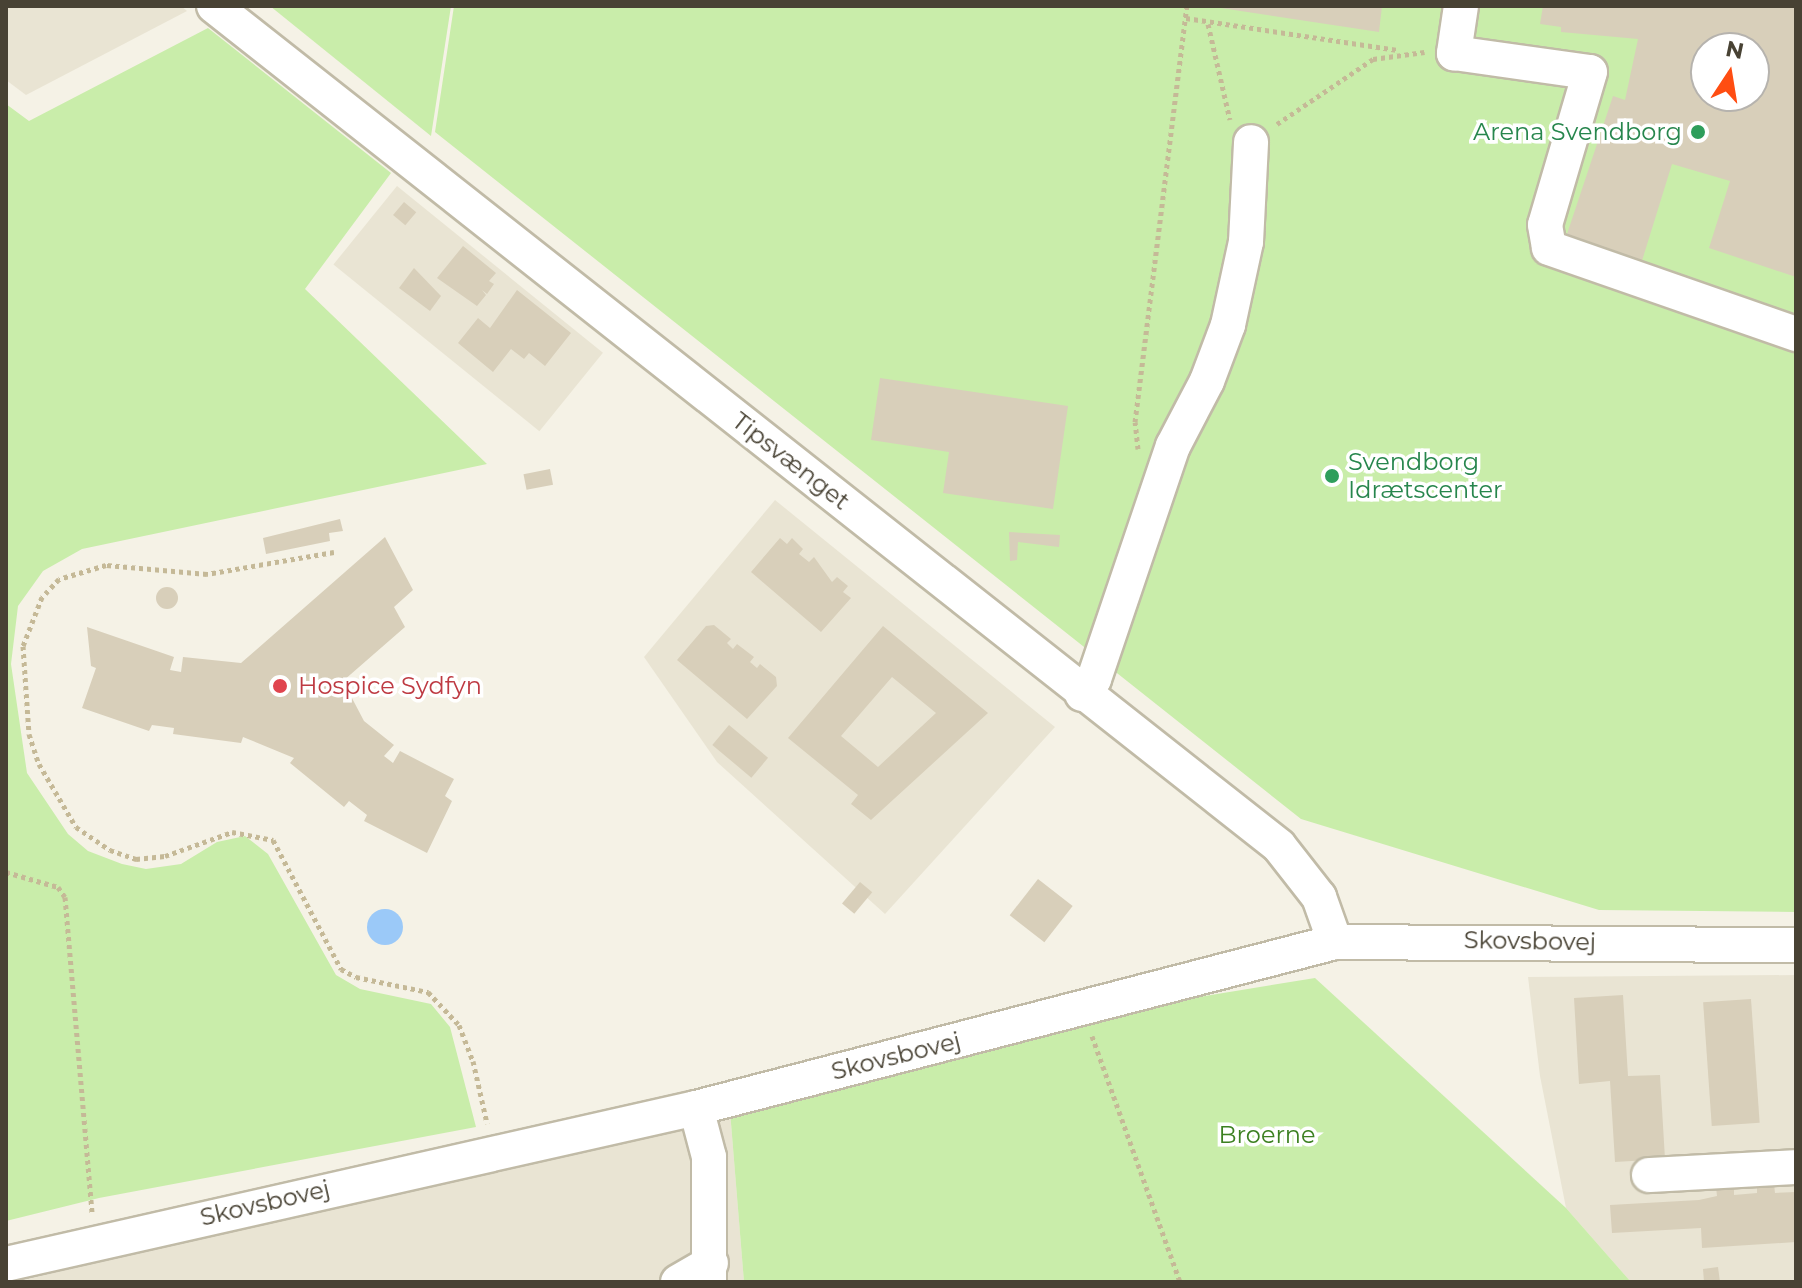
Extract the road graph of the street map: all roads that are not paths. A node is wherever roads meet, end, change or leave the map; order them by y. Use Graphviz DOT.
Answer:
graph roads {
  1 [pos="214,6"];
  2 [pos="1461,6"];
  3 [pos="1251,142"];
  4 [pos="1796,334"];
  5 [pos="1082,694"];
  6 [pos="1335,942"];
  7 [pos="1796,945"];
  8 [pos="696,1108"];
  9 [pos="1796,1167"];
  10 [pos="1649,1175"];
  11 [pos="6,1264"];
  12 [pos="710,1272"];
  13 [pos="678,1282"];
  1 -- 5 [label="street, Tipsvænget"];
  2 -- 4 [label="street"];
  3 -- 5 [label="street"];
  5 -- 6 [label="street, Tipsvænget"];
  6 -- 7 [label="street, Skovsbovej"];
  6 -- 8 [label="street, Skovsbovej"];
  8 -- 11 [label="street, Skovsbovej"];
  8 -- 12 [label="street"];
  9 -- 10 [label="street"];
  12 -- 13 [label="street"];
}
